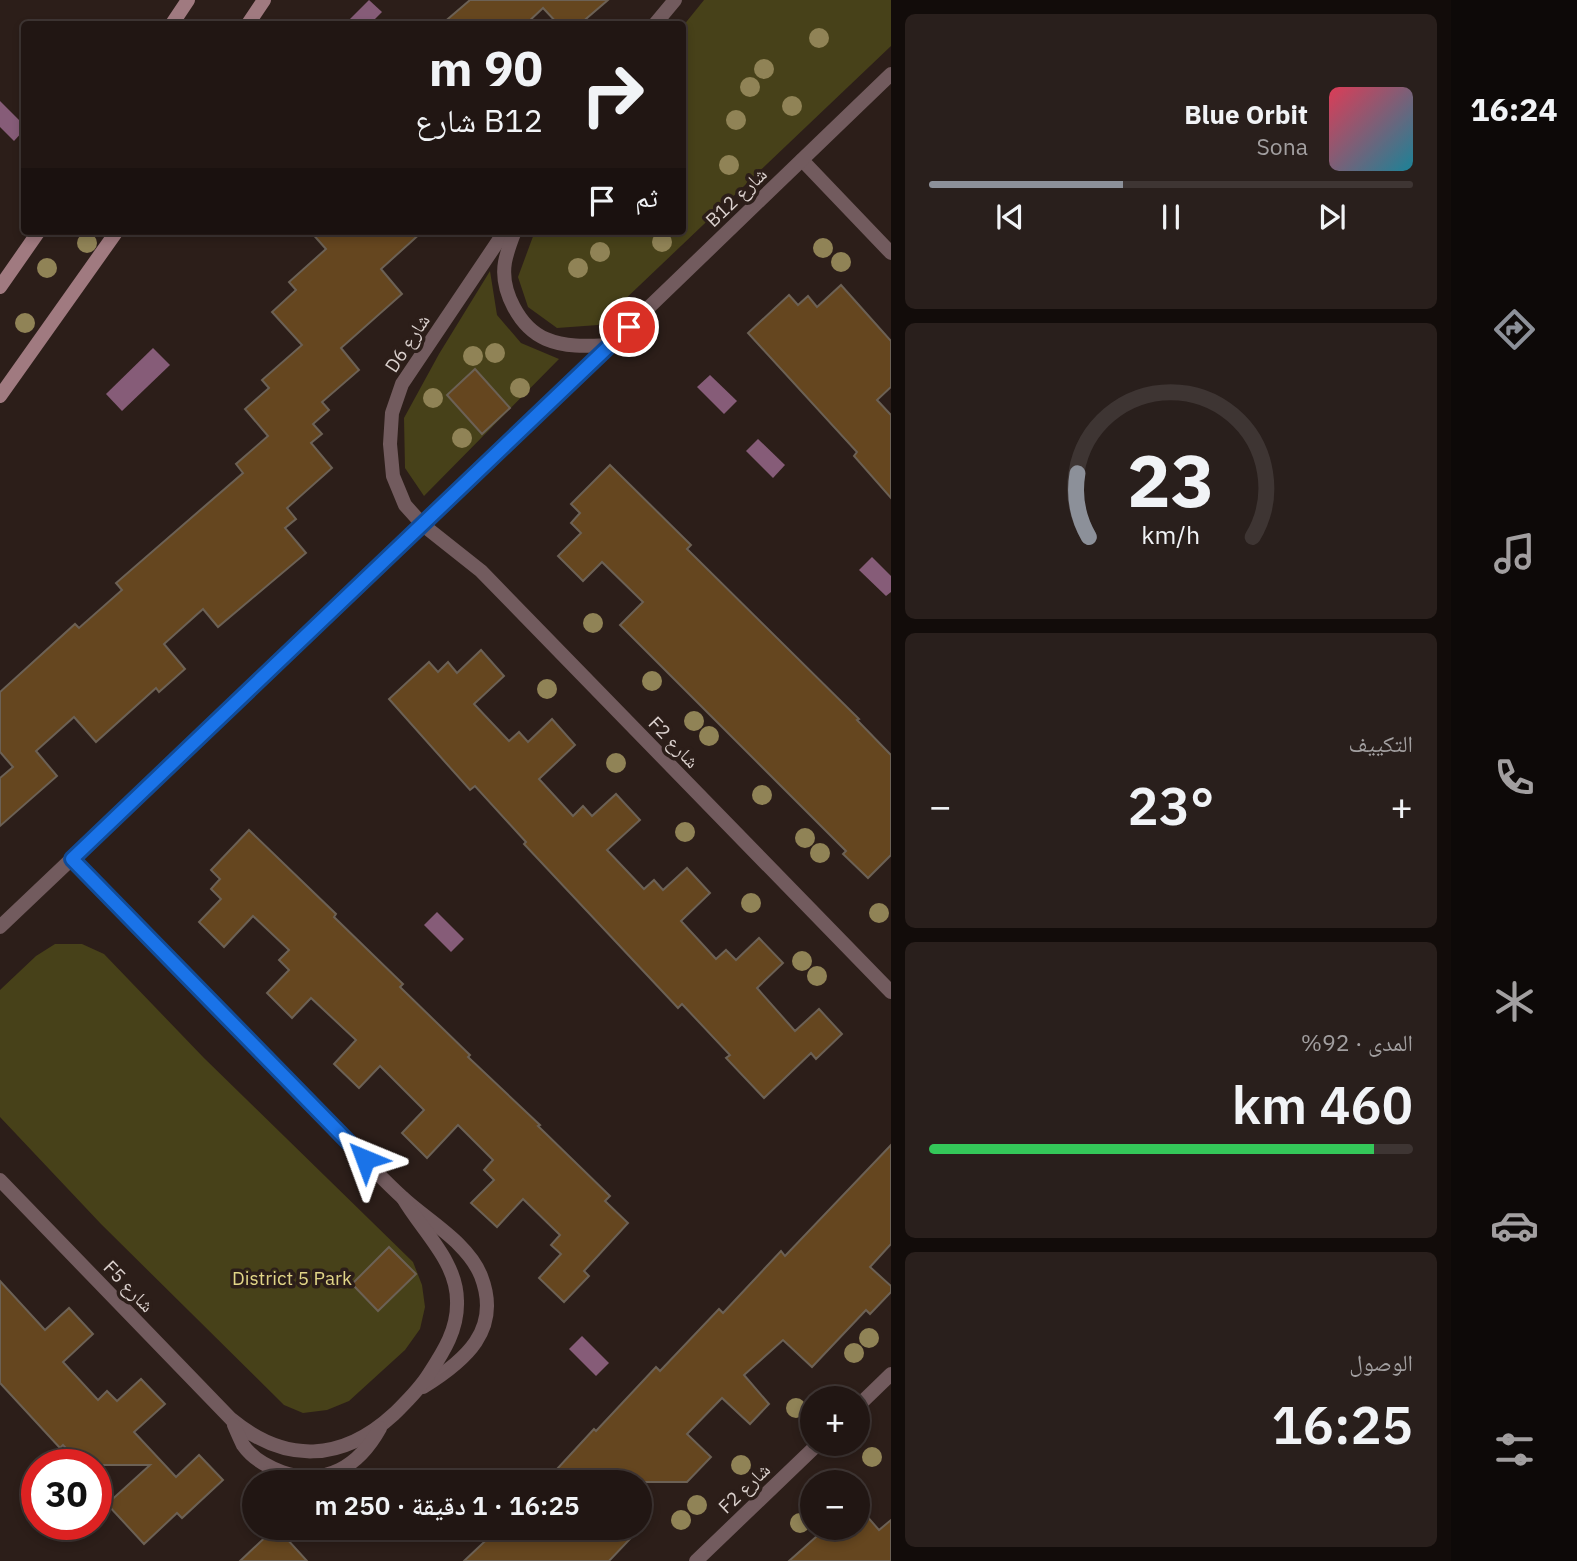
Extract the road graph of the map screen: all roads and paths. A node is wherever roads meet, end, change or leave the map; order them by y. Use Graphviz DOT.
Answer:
graph roads {
  1 [pos="188,0"];
  2 [pos="264,0"];
  3 [pos="675,0"];
  4 [pos="174,21"];
  5 [pos="250,21"];
  6 [pos="658,21"];
  7 [pos="891,74"];
  8 [pos="802,160"];
  9 [pos="37,235"];
  10 [pos="114,235"];
  11 [pos="502,235"];
  12 [pos="514,235"];
  13 [pos="891,253"];
  14 [pos="0,287"];
  15 [pos="611,345"];
  16 [pos="0,396"];
  17 [pos="423,525"];
  18 [pos="72,859"];
  19 [pos="0,927"];
  20 [pos="891,992"];
  21 [pos="0,1180"];
  22 [pos="403,1199"];
  23 [pos="891,1374"];
  24 [pos="419,1389"];
  25 [pos="870,1394"];
  26 [pos="231,1419"];
  27 [pos="380,1426"];
  28 [pos="805,1456"];
  29 [pos="696,1561"];
  1 -- 4 [label="street"];
  2 -- 5 [label="street"];
  3 -- 6 [label="street"];
  7 -- 8 [label="street, B12 شارع"];
  8 -- 13 [label="street"];
  8 -- 15 [label="street, B12 شارع"];
  9 -- 14 [label="street"];
  10 -- 16 [label="street"];
  11 -- 17 [label="street, D6 شارع"];
  12 -- 15 [label="street"];
  15 -- 17 [label="street, B12 شارع"];
  17 -- 18 [label="street, B12 شارع"];
  17 -- 20 [label="street, F2 شارع"];
  18 -- 19 [label="street, B12 شارع"];
  18 -- 22 [label="street, F5 شارع"];
  21 -- 26 [label="street, F5 شارع"];
  22 -- 24 [label="street, F5 شارع"];
  22 -- 24 [label="street, F5 شارع"];
  23 -- 25 [label="street"];
  24 -- 27 [label="street, F5 شارع"];
  26 -- 27 [label="street, F5 شارع"];
  26 -- 27 [label="street, F5 شارع"];
  28 -- 29 [label="street, F2 شارع"];
}
